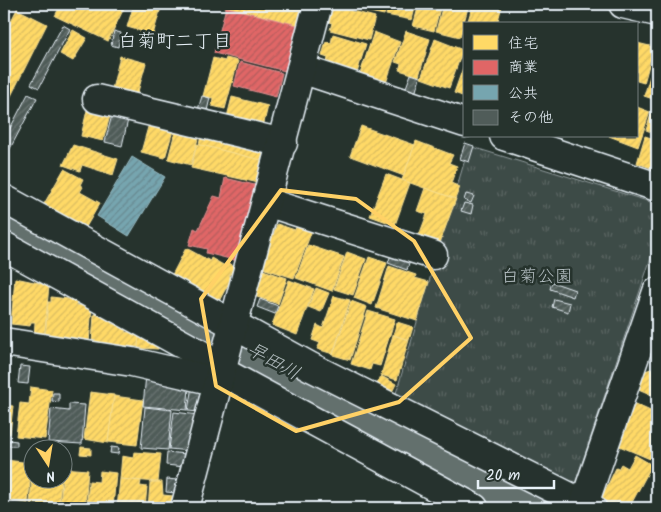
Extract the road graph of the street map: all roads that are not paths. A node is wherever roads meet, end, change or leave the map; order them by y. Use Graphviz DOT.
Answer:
graph roads {
  1 [pos="318,4"];
  2 [pos="622,4"];
  3 [pos="657,12"];
  4 [pos="301,69"];
  5 [pos="97,98"];
  6 [pos="463,122"];
  7 [pos="510,138"];
  8 [pos="282,143"];
  9 [pos="657,187"];
  10 [pos="4,199"];
  11 [pos="266,202"];
  12 [pos="4,246"];
  13 [pos="433,255"];
  14 [pos="657,292"];
  15 [pos="231,327"];
  16 [pos="4,342"];
  17 [pos="647,355"];
  18 [pos="222,369"];
  19 [pos="588,506"];
  20 [pos="185,508"];
  21 [pos="474,508"];
  1 -- 4 [label="street"];
  2 -- 3 [label="street"];
  4 -- 6 [label="street"];
  4 -- 8 [label="street"];
  5 -- 8 [label="street"];
  7 -- 9 [label="street"];
  8 -- 11 [label="street"];
  10 -- 15 [label="street"];
  11 -- 13 [label="street"];
  11 -- 15 [label="street"];
  12 -- 18 [label="street"];
  14 -- 17 [label="street"];
  15 -- 18 [label="street"];
  15 -- 19 [label="street"];
  16 -- 18 [label="street"];
  17 -- 19 [label="street"];
  18 -- 20 [label="street"];
  18 -- 21 [label="street"];
}
